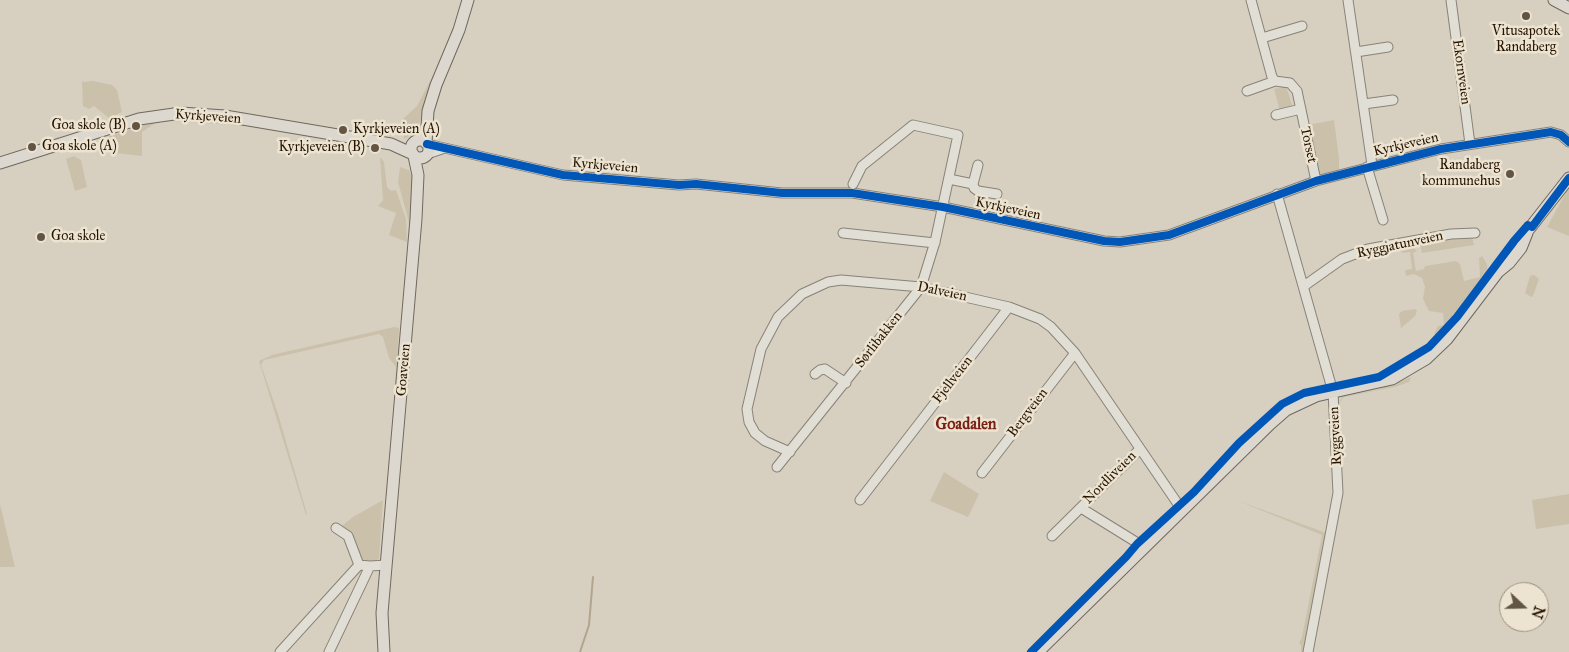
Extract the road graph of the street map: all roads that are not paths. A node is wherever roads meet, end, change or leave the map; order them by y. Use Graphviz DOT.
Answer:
graph roads {
  1 [pos="468,0"];
  2 [pos="1251,0"];
  3 [pos="1348,0"];
  4 [pos="1450,0"];
  5 [pos="1554,0"];
  6 [pos="1569,8"];
  7 [pos="1302,26"];
  8 [pos="1262,38"];
  9 [pos="1388,48"];
  10 [pos="1356,52"];
  11 [pos="1275,81"];
  12 [pos="1247,91"];
  13 [pos="1393,100"];
  14 [pos="1364,104"];
  15 [pos="1301,109"];
  16 [pos="1276,115"];
  17 [pos="1569,142"];
  18 [pos="1470,144"];
  19 [pos="420,149"];
  20 [pos="0,163"];
  21 [pos="978,165"];
  22 [pos="1369,166"];
  23 [pos="1569,178"];
  24 [pos="949,179"];
  25 [pos="1316,181"];
  26 [pos="853,184"];
  27 [pos="973,184"];
  28 [pos="996,194"];
  29 [pos="1277,194"];
  30 [pos="943,208"];
  31 [pos="1383,220"];
  32 [pos="843,233"];
  33 [pos="1475,233"];
  34 [pos="934,243"];
  35 [pos="1304,286"];
  36 [pos="921,287"];
  37 [pos="1009,307"];
  38 [pos="1075,353"];
  39 [pos="815,374"];
  40 [pos="846,382"];
  41 [pos="1333,392"];
  42 [pos="1140,449"];
  43 [pos="790,452"];
  44 [pos="777,467"];
  45 [pos="982,473"];
  46 [pos="860,500"];
  47 [pos="1081,508"];
  48 [pos="1182,510"];
  49 [pos="336,528"];
  50 [pos="1052,536"];
  51 [pos="1136,542"];
  52 [pos="359,565"];
  53 [pos="386,565"];
  54 [pos="370,566"];
  55 [pos="280,652"];
  56 [pos="329,652"];
  57 [pos="384,652"];
  58 [pos="1038,652"];
  59 [pos="1308,652"];
  1 -- 19 [label="main road, Goaveien"];
  2 -- 8 [label="street"];
  3 -- 10 [label="street"];
  4 -- 18 [label="street, Ekornveien"];
  5 -- 6 [label="main road"];
  7 -- 8 [label="street"];
  8 -- 11 [label="street"];
  9 -- 10 [label="street"];
  10 -- 14 [label="street"];
  11 -- 12 [label="street"];
  11 -- 15 [label="street, Torset"];
  13 -- 14 [label="street"];
  14 -- 22 [label="street"];
  15 -- 16 [label="street, Torset"];
  15 -- 25 [label="street, Torset"];
  17 -- 18 [label="street, Kyrkjeveien"];
  18 -- 22 [label="street, Kyrkjeveien"];
  19 -- 20 [label="main road, Kyrkjeveien"];
  19 -- 30 [label="street, Kyrkjeveien"];
  19 -- 53 [label="main road, Goaveien"];
  21 -- 27 [label="street"];
  22 -- 25 [label="street, Kyrkjeveien"];
  22 -- 31 [label="street, Kyrkjeveien"];
  23 -- 41 [label="main road"];
  24 -- 26 [label="street, Sørlibakken"];
  24 -- 27 [label="street"];
  24 -- 30 [label="street, Sørlibakken"];
  25 -- 29 [label="street, Kyrkjeveien"];
  27 -- 28 [label="street"];
  29 -- 30 [label="street, Kyrkjeveien"];
  29 -- 35 [label="street, Ryggveien"];
  30 -- 34 [label="street, Sørlibakken"];
  32 -- 34 [label="street"];
  33 -- 35 [label="street, Ryggjatunveien"];
  34 -- 36 [label="street, Sørlibakken"];
  35 -- 41 [label="street, Ryggveien"];
  36 -- 37 [label="street, Dalveien"];
  36 -- 40 [label="street, Sørlibakken"];
  36 -- 43 [label="street, Dalveien"];
  37 -- 38 [label="street, Dalveien"];
  37 -- 46 [label="street, Fjellveien"];
  38 -- 42 [label="street, Dalveien"];
  38 -- 45 [label="street, Bergveien"];
  39 -- 40 [label="street, Sørlibakken"];
  40 -- 43 [label="street, Sørlibakken"];
  41 -- 48 [label="main road"];
  41 -- 59 [label="street, Ryggveien"];
  42 -- 47 [label="street, Nordliveien"];
  42 -- 48 [label="street, Dalveien"];
  43 -- 44 [label="street, Sørlibakken"];
  47 -- 50 [label="street, Nordliveien"];
  47 -- 51 [label="street, Nordliveien"];
  48 -- 58 [label="main road"];
  49 -- 52 [label="street"];
  52 -- 54 [label="street"];
  52 -- 55 [label="street"];
  53 -- 54 [label="street"];
  53 -- 57 [label="main road, Goaveien"];
  54 -- 56 [label="street"];
}
